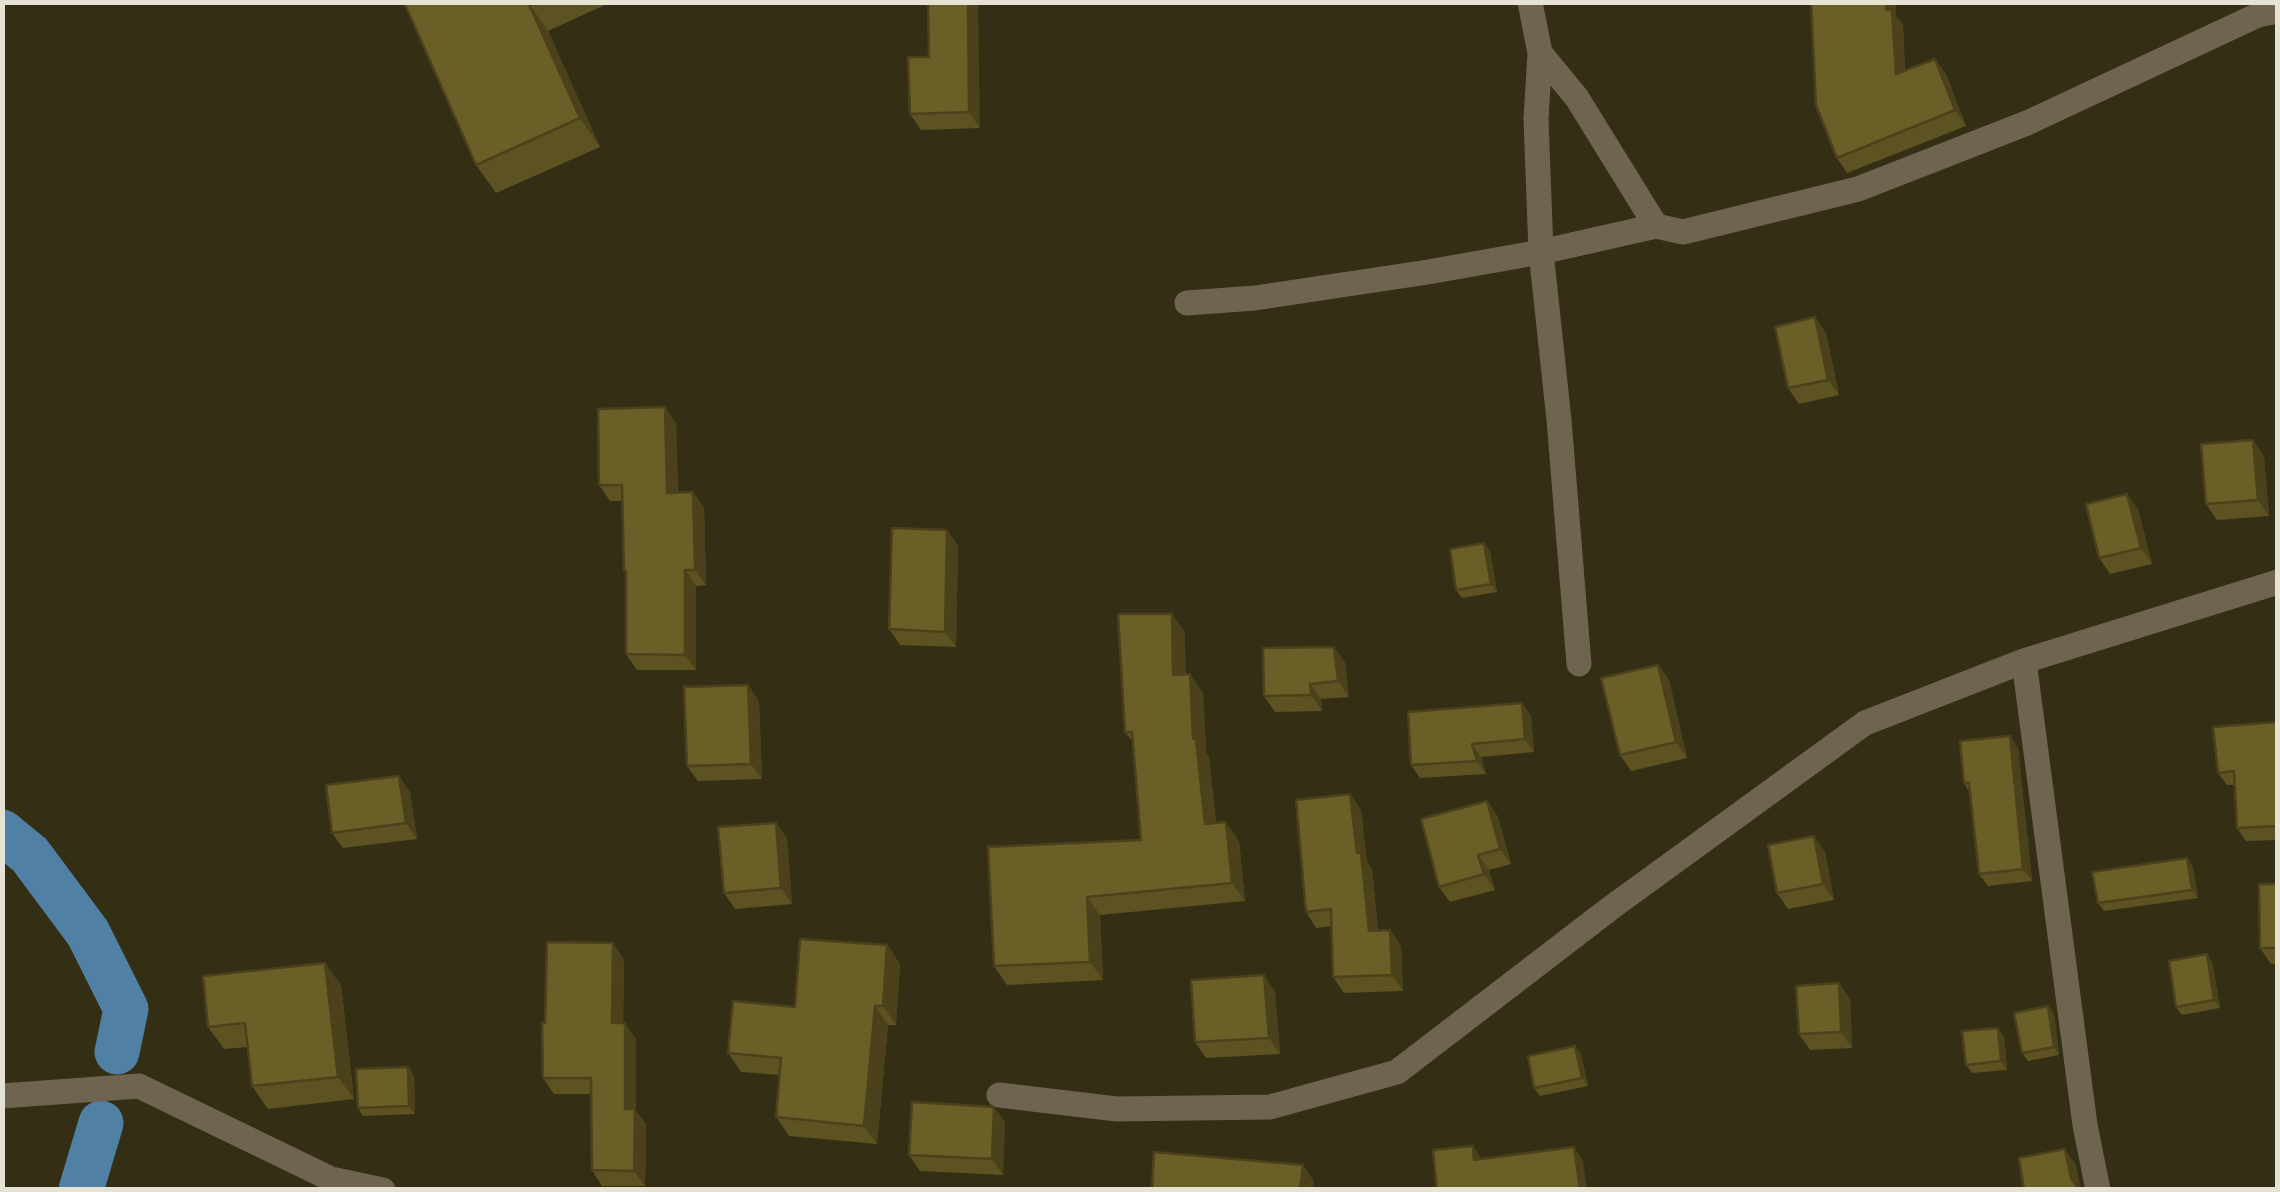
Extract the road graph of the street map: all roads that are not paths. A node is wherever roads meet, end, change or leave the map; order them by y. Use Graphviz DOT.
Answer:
graph roads {
  1 [pos="1530,2"];
  2 [pos="2278,11"];
  3 [pos="1540,53"];
  4 [pos="1656,226"];
  5 [pos="1541,252"];
  6 [pos="1187,303"];
  7 [pos="2278,582"];
  8 [pos="2024,660"];
  9 [pos="1580,664"];
  10 [pos="999,1095"];
  11 [pos="2,1096"];
  12 [pos="382,1190"];
  13 [pos="2098,1190"];
  1 -- 3 [label="street"];
  2 -- 4 [label="street"];
  3 -- 4 [label="street"];
  3 -- 5 [label="street"];
  4 -- 5 [label="street"];
  5 -- 6 [label="street"];
  5 -- 9 [label="street"];
  7 -- 8 [label="street"];
  8 -- 10 [label="street"];
  8 -- 13 [label="street"];
  11 -- 12 [label="street"];
}
